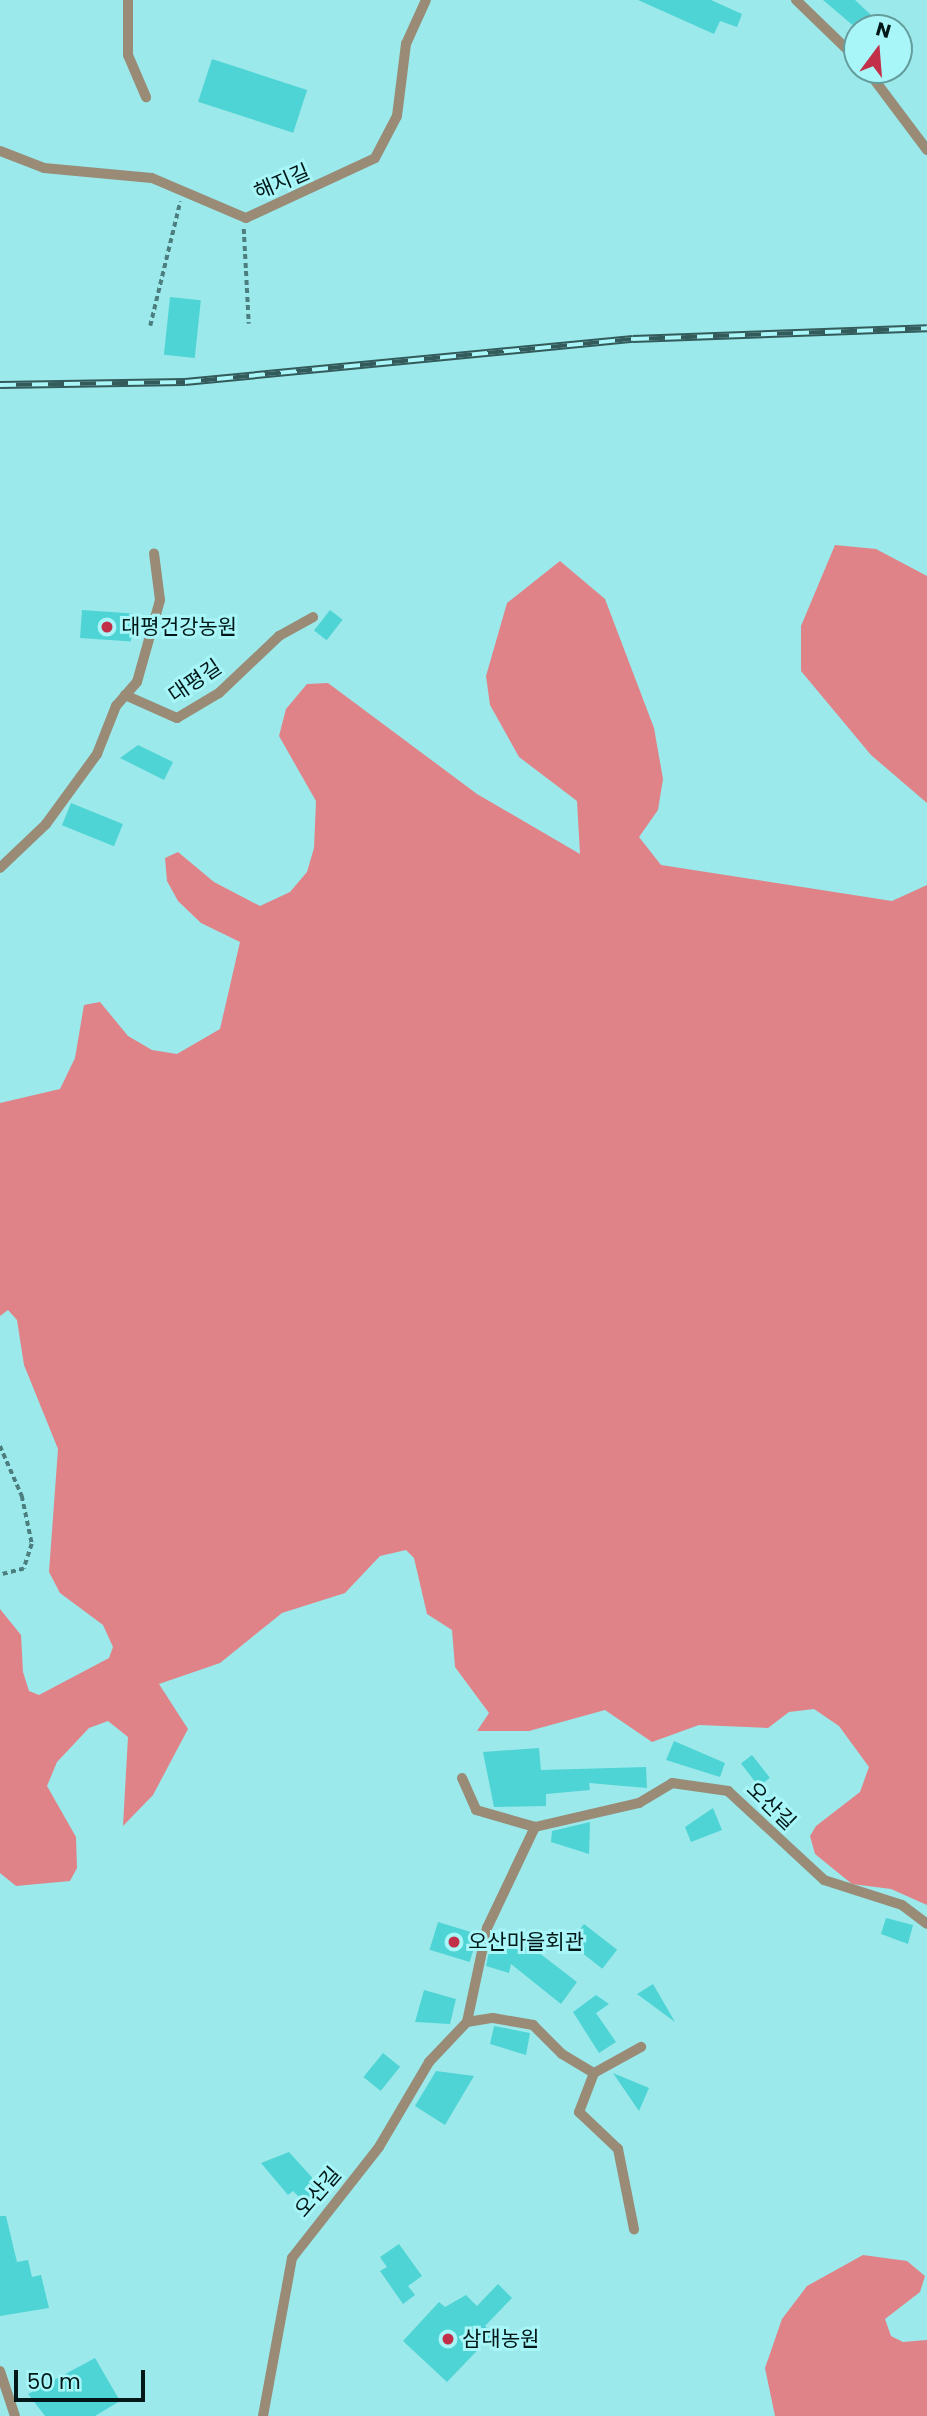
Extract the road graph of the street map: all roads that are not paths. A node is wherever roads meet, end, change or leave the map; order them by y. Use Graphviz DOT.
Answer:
graph roads {
  1 [pos="128,0"];
  2 [pos="426,0"];
  3 [pos="796,0"];
  4 [pos="843,45"];
  5 [pos="878,84"];
  6 [pos="146,97"];
  7 [pos="927,150"];
  8 [pos="0,151"];
  9 [pos="154,553"];
  10 [pos="313,617"];
  11 [pos="125,695"];
  12 [pos="0,868"];
  13 [pos="461,1778"];
  14 [pos="534,1827"];
  15 [pos="927,1924"];
  16 [pos="467,2022"];
  17 [pos="641,2047"];
  18 [pos="594,2073"];
  19 [pos="634,2230"];
  20 [pos="0,2371"];
  21 [pos="15,2416"];
  22 [pos="263,2416"];
  1 -- 6 [label="lane"];
  2 -- 8 [label="lane, 해지길"];
  3 -- 4 [label="lane"];
  5 -- 7 [label="lane"];
  9 -- 11 [label="lane"];
  10 -- 11 [label="lane, 대평길"];
  11 -- 12 [label="lane"];
  13 -- 14 [label="lane, 오산길"];
  14 -- 15 [label="lane, 오산길"];
  14 -- 16 [label="lane"];
  16 -- 18 [label="lane"];
  16 -- 22 [label="lane, 오산길"];
  17 -- 18 [label="lane"];
  18 -- 19 [label="lane"];
  20 -- 21 [label="lane"];
}
